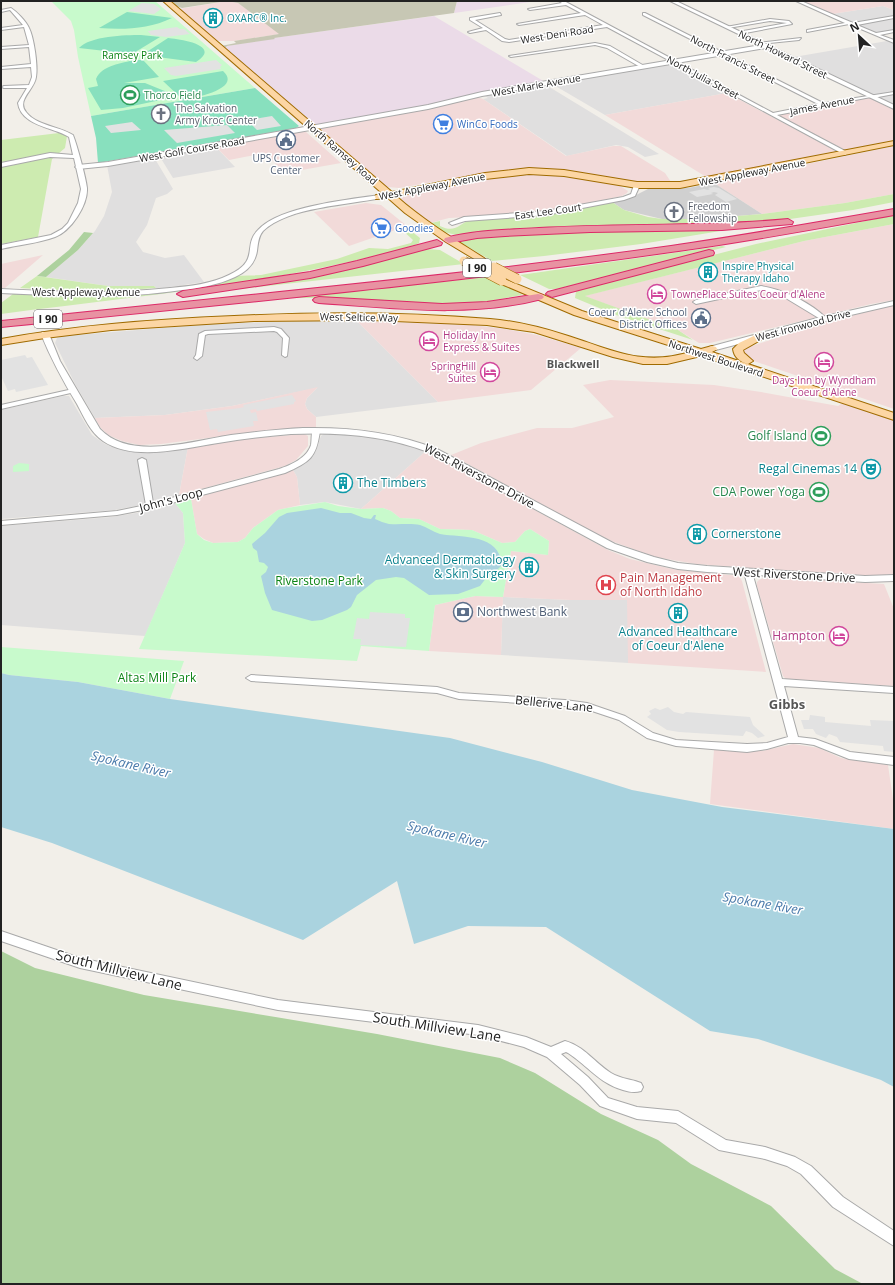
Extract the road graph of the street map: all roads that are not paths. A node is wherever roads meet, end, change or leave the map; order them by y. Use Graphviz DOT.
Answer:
graph roads {
  1 [pos="159,1"];
  2 [pos="166,1"];
  3 [pos="672,1"];
  4 [pos="798,1"];
  5 [pos="564,2"];
  6 [pos="530,9"];
  7 [pos="1,10"];
  8 [pos="500,14"];
  9 [pos="585,14"];
  10 [pos="644,14"];
  11 [pos="894,17"];
  12 [pos="851,23"];
  13 [pos="518,24"];
  14 [pos="25,26"];
  15 [pos="608,26"];
  16 [pos="728,27"];
  17 [pos="1,29"];
  18 [pos="487,29"];
  19 [pos="809,31"];
  20 [pos="894,31"];
  21 [pos="470,32"];
  22 [pos="740,33"];
  23 [pos="875,34"];
  24 [pos="799,39"];
  25 [pos="894,42"];
  26 [pos="760,43"];
  27 [pos="30,46"];
  28 [pos="767,46"];
  29 [pos="1,48"];
  30 [pos="722,54"];
  31 [pos="511,56"];
  32 [pos="675,62"];
  33 [pos="33,65"];
  34 [pos="644,67"];
  35 [pos="1,68"];
  36 [pos="31,86"];
  37 [pos="4,87"];
  38 [pos="894,92"];
  39 [pos="871,96"];
  40 [pos="823,105"];
  41 [pos="894,107"];
  42 [pos="773,114"];
  43 [pos="309,128"];
  44 [pos="894,143"];
  45 [pos="845,153"];
  46 [pos="76,156"];
  47 [pos="1,165"];
  48 [pos="78,167"];
  49 [pos="637,185"];
  50 [pos="390,195"];
  51 [pos="379,197"];
  52 [pos="894,206"];
  53 [pos="391,208"];
  54 [pos="894,212"];
  55 [pos="845,215"];
  56 [pos="401,217"];
  57 [pos="856,220"];
  58 [pos="452,223"];
  59 [pos="411,224"];
  60 [pos="433,240"];
  61 [pos="449,240"];
  62 [pos="1,247"];
  63 [pos="1,291"];
  64 [pos="552,294"];
  65 [pos="538,297"];
  66 [pos="696,302"];
  67 [pos="894,302"];
  68 [pos="58,311"];
  69 [pos="578,313"];
  70 [pos="94,314"];
  71 [pos="1,317"];
  72 [pos="824,319"];
  73 [pos="1,324"];
  74 [pos="45,334"];
  75 [pos="760,336"];
  76 [pos="1,342"];
  77 [pos="707,351"];
  78 [pos="613,354"];
  79 [pos="285,356"];
  80 [pos="197,358"];
  81 [pos="748,361"];
  82 [pos="729,362"];
  83 [pos="73,390"];
  84 [pos="1,407"];
  85 [pos="894,411"];
  86 [pos="894,417"];
  87 [pos="316,431"];
  88 [pos="142,460"];
  89 [pos="150,506"];
  90 [pos="1,523"];
  91 [pos="748,572"];
  92 [pos="894,578"];
  93 [pos="251,678"];
  94 [pos="777,682"];
  95 [pos="894,690"];
  96 [pos="794,740"];
  97 [pos="894,761"];
  98 [pos="1,936"];
  99 [pos="551,1053"];
  100 [pos="637,1087"];
  101 [pos="894,1239"];
  1 -- 43 [label="main road, North Ramsey Road"];
  2 -- 43 [label="main road, North Ramsey Road"];
  3 -- 16 [label="street, North Howard Street"];
  4 -- 12 [label="street"];
  5 -- 6 [label="street"];
  5 -- 9 [label="street, North Julia Street"];
  7 -- 14 [label="street"];
  8 -- 18 [label="street"];
  9 -- 13 [label="street"];
  9 -- 15 [label="street, North Julia Street"];
  10 -- 30 [label="street, North Francis Street"];
  11 -- 12 [label="street"];
  12 -- 19 [label="street"];
  12 -- 23 [label="street"];
  14 -- 17 [label="street"];
  14 -- 27 [label="street"];
  15 -- 18 [label="street, West Deni Road"];
  15 -- 32 [label="street, North Julia Street"];
  16 -- 22 [label="street, North Howard Street"];
  16 -- 22 [label="street"];
  18 -- 21 [label="street"];
  20 -- 23 [label="street"];
  22 -- 26 [label="street, North Howard Street"];
  23 -- 25 [label="street"];
  24 -- 26 [label="street"];
  26 -- 28 [label="street, North Howard Street"];
  27 -- 29 [label="street"];
  27 -- 33 [label="street"];
  28 -- 30 [label="street, West Marie Avenue"];
  28 -- 39 [label="street, North Howard Street"];
  30 -- 32 [label="street, West Marie Avenue"];
  30 -- 40 [label="street, North Francis Street"];
  31 -- 34 [label="street"];
  32 -- 34 [label="street, West Marie Avenue"];
  32 -- 42 [label="street, North Julia Street"];
  33 -- 35 [label="street"];
  33 -- 36 [label="street"];
  34 -- 43 [label="street, West Marie Avenue"];
  36 -- 37 [label="street"];
  36 -- 46 [label="street"];
  38 -- 39 [label="street, James Avenue"];
  39 -- 40 [label="street, James Avenue"];
  39 -- 41 [label="street, North Howard Street"];
  40 -- 42 [label="street, James Avenue"];
  42 -- 45 [label="street, North Julia Street"];
  43 -- 48 [label="street, West Golf Course Road"];
  43 -- 50 [label="main road, North Ramsey Road"];
  43 -- 51 [label="main road, North Ramsey Road"];
  44 -- 45 [label="main road, West Appleway Avenue"];
  45 -- 49 [label="main road, West Appleway Avenue"];
  46 -- 47 [label="street"];
  46 -- 48 [label="street"];
  48 -- 62 [label="street"];
  49 -- 50 [label="main road, West Appleway Avenue"];
  49 -- 58 [label="street, East Lee Court"];
  50 -- 51 [label="main road, West Appleway Avenue"];
  50 -- 61 [label="main road, North Ramsey Road"];
  51 -- 53 [label="main road, North Ramsey Road"];
  51 -- 63 [label="street, West Appleway Avenue"];
  52 -- 55 [label="highway, I 90"];
  54 -- 57 [label="highway, I 90"];
  55 -- 61 [label="highway"];
  55 -- 68 [label="highway, I 90"];
  56 -- 59 [label="main road"];
  57 -- 64 [label="highway, I 90"];
  57 -- 70 [label="highway, I 90"];
  60 -- 61 [label="main road"];
  60 -- 65 [label="main road, bridge"];
  60 -- 68 [label="highway, I 90"];
  61 -- 64 [label="main road, North Ramsey Road, bridge"];
  64 -- 65 [label="main road"];
  64 -- 77 [label="main road, Northwest Boulevard"];
  65 -- 69 [label="main road, Northwest Boulevard"];
  65 -- 70 [label="highway"];
  66 -- 72 [label="street"];
  67 -- 72 [label="street, West Ironwood Drive"];
  68 -- 71 [label="highway, I 90"];
  69 -- 77 [label="main road, Northwest Boulevard"];
  69 -- 78 [label="main road"];
  70 -- 73 [label="highway, I 90"];
  72 -- 75 [label="street, West Ironwood Drive"];
  74 -- 76 [label="main road, West Seltice Way"];
  74 -- 78 [label="main road, West Seltice Way"];
  74 -- 83 [label="street, West Riverstone Drive"];
  75 -- 77 [label="street, West Ironwood Drive"];
  75 -- 81 [label="main road"];
  77 -- 78 [label="main road, West Seltice Way"];
  77 -- 81 [label="main road, Northwest Boulevard"];
  77 -- 82 [label="main road, Northwest Boulevard"];
  78 -- 82 [label="main road"];
  79 -- 80 [label="street"];
  81 -- 85 [label="main road, Northwest Boulevard"];
  82 -- 86 [label="main road, Northwest Boulevard"];
  83 -- 84 [label="street"];
  83 -- 87 [label="street, West Riverstone Drive"];
  87 -- 89 [label="street, John's Loop"];
  87 -- 91 [label="street, West Riverstone Drive"];
  88 -- 89 [label="street"];
  89 -- 90 [label="street, John's Loop"];
  91 -- 92 [label="street, West Riverstone Drive"];
  91 -- 94 [label="street"];
  93 -- 96 [label="street, Bellerive Lane"];
  94 -- 95 [label="street"];
  94 -- 96 [label="street"];
  96 -- 97 [label="street, Bellerive Lane"];
  98 -- 99 [label="street, South Millview Lane"];
  99 -- 100 [label="street"];
  99 -- 101 [label="street, South Millview Lane"];
}
